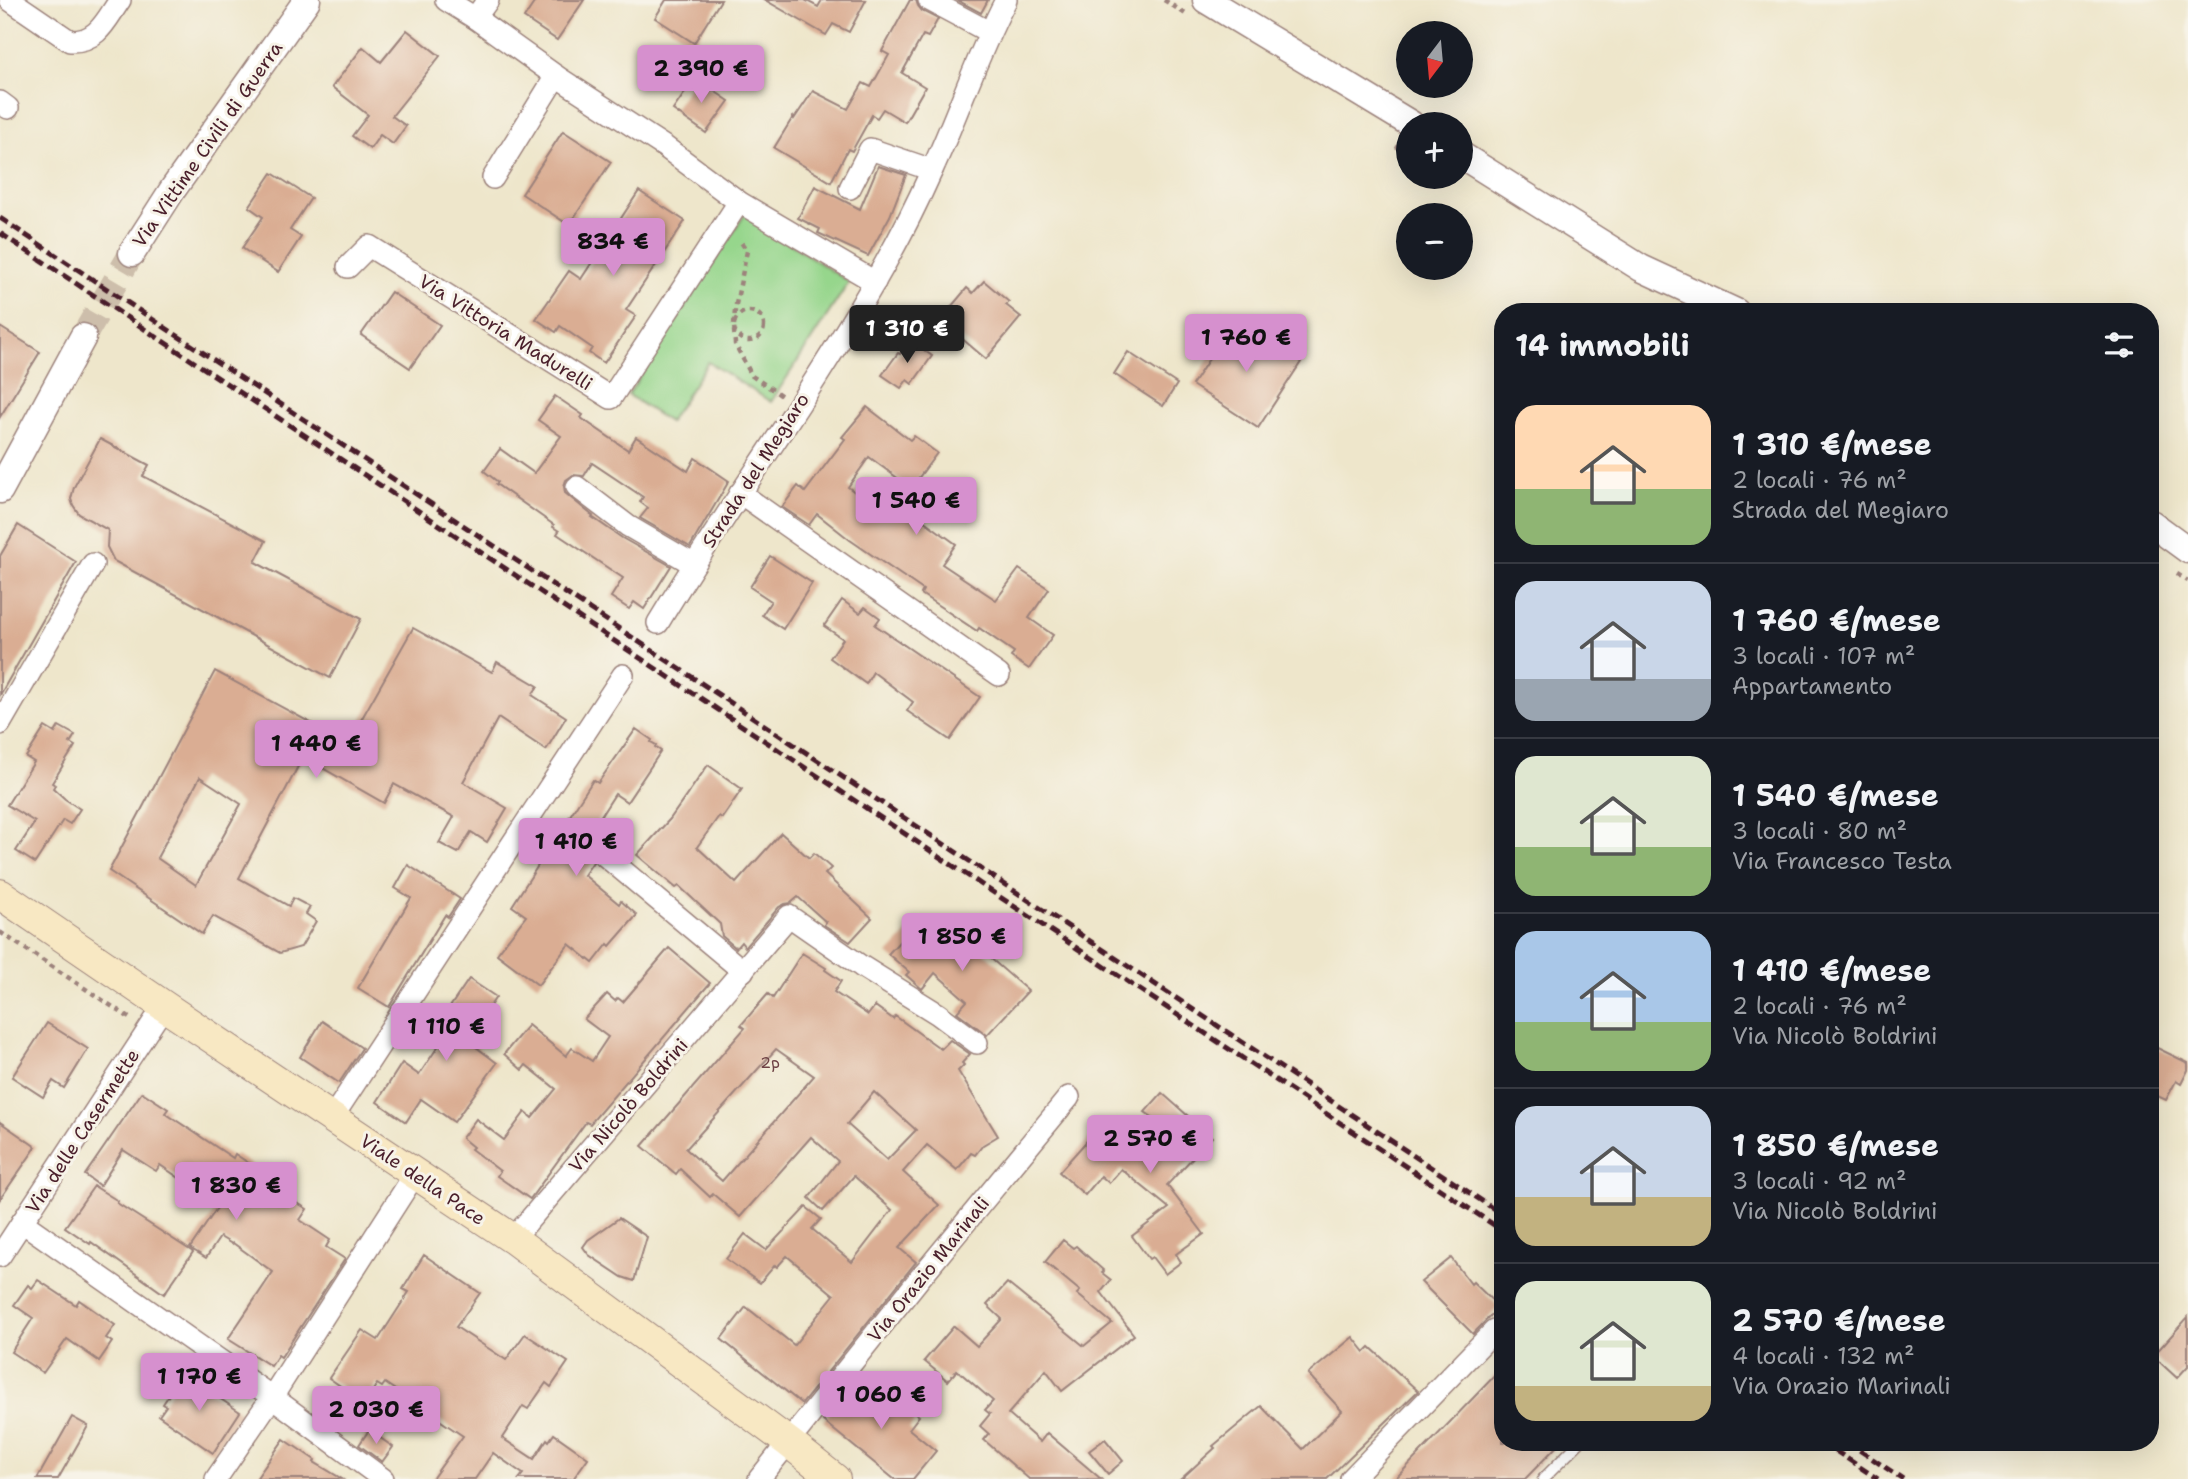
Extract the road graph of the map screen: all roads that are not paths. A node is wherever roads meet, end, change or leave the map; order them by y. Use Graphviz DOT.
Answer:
graph roads {
  1 [pos="10,0"];
  2 [pos="120,0"];
  3 [pos="307,0"];
  4 [pos="446,0"];
  5 [pos="488,0"];
  6 [pos="929,0"];
  7 [pos="1006,0"];
  8 [pos="1206,0"];
  9 [pos="475,18"];
  10 [pos="989,32"];
  11 [pos="556,76"];
  12 [pos="1396,115"];
  13 [pos="1473,163"];
  14 [pos="932,170"];
  15 [pos="493,178"];
  16 [pos="850,188"];
  17 [pos="739,202"];
  18 [pos="132,253"];
  19 [pos="348,267"];
  20 [pos="875,282"];
  21 [pos="1717,303"];
  22 [pos="83,337"];
  23 [pos="577,487"];
  24 [pos="0,490"];
  25 [pos="740,492"];
  26 [pos="2159,529"];
  27 [pos="2188,550"];
  28 [pos="93,564"];
  29 [pos="693,564"];
  30 [pos="658,623"];
  31 [pos="623,675"];
  32 [pos="999,675"];
  33 [pos="0,724"];
  34 [pos="603,854"];
  35 [pos="0,894"];
  36 [pos="743,971"];
  37 [pos="156,1018"];
  38 [pos="977,1042"];
  39 [pos="1069,1097"];
  40 [pos="332,1118"];
  41 [pos="415,1174"];
  42 [pos="22,1222"];
  43 [pos="513,1239"];
  44 [pos="0,1256"];
  45 [pos="1494,1331"];
  46 [pos="272,1397"];
  47 [pos="788,1442"];
  48 [pos="1571,1451"];
  49 [pos="216,1479"];
  50 [pos="383,1479"];
  51 [pos="760,1479"];
  52 [pos="835,1479"];
  53 [pos="1351,1479"];
  54 [pos="1543,1479"];
  1 -- 2 [label="street"];
  3 -- 18 [label="street, Via Vittime Civili di Guerra"];
  4 -- 9 [label="street"];
  5 -- 9 [label="street"];
  6 -- 10 [label="street"];
  7 -- 10 [label="street, Strada del Megiaro"];
  8 -- 12 [label="street"];
  9 -- 11 [label="street"];
  10 -- 14 [label="street, Strada del Megiaro"];
  11 -- 15 [label="street"];
  11 -- 17 [label="street"];
  13 -- 21 [label="street"];
  14 -- 16 [label="street"];
  14 -- 20 [label="street, Strada del Megiaro"];
  17 -- 19 [label="street, Via Vittoria Madurelli"];
  17 -- 20 [label="street"];
  20 -- 25 [label="street, Strada del Megiaro"];
  22 -- 24 [label="street"];
  23 -- 29 [label="street"];
  25 -- 29 [label="street, Strada del Megiaro"];
  25 -- 32 [label="street"];
  26 -- 27 [label="street"];
  28 -- 33 [label="street"];
  29 -- 30 [label="street, Strada del Megiaro"];
  31 -- 40 [label="street"];
  34 -- 36 [label="street"];
  35 -- 37 [label="main road, Viale della Pace"];
  36 -- 38 [label="street, Via Nicolò Boldrini"];
  36 -- 43 [label="street, Via Nicolò Boldrini"];
  37 -- 40 [label="main road, Viale della Pace"];
  37 -- 42 [label="street, Via delle Casermette"];
  39 -- 47 [label="street, Via Orazio Marinali"];
  40 -- 41 [label="main road, Viale della Pace"];
  41 -- 43 [label="main road, Viale della Pace"];
  41 -- 46 [label="street"];
  42 -- 44 [label="street, Via delle Casermette"];
  42 -- 46 [label="street"];
  43 -- 47 [label="main road, Viale della Pace"];
  45 -- 53 [label="street"];
  46 -- 49 [label="street"];
  46 -- 50 [label="street"];
  47 -- 51 [label="street, Via Orazio Marinali"];
  47 -- 52 [label="main road, Viale della Pace"];
  48 -- 54 [label="lane"];
}
